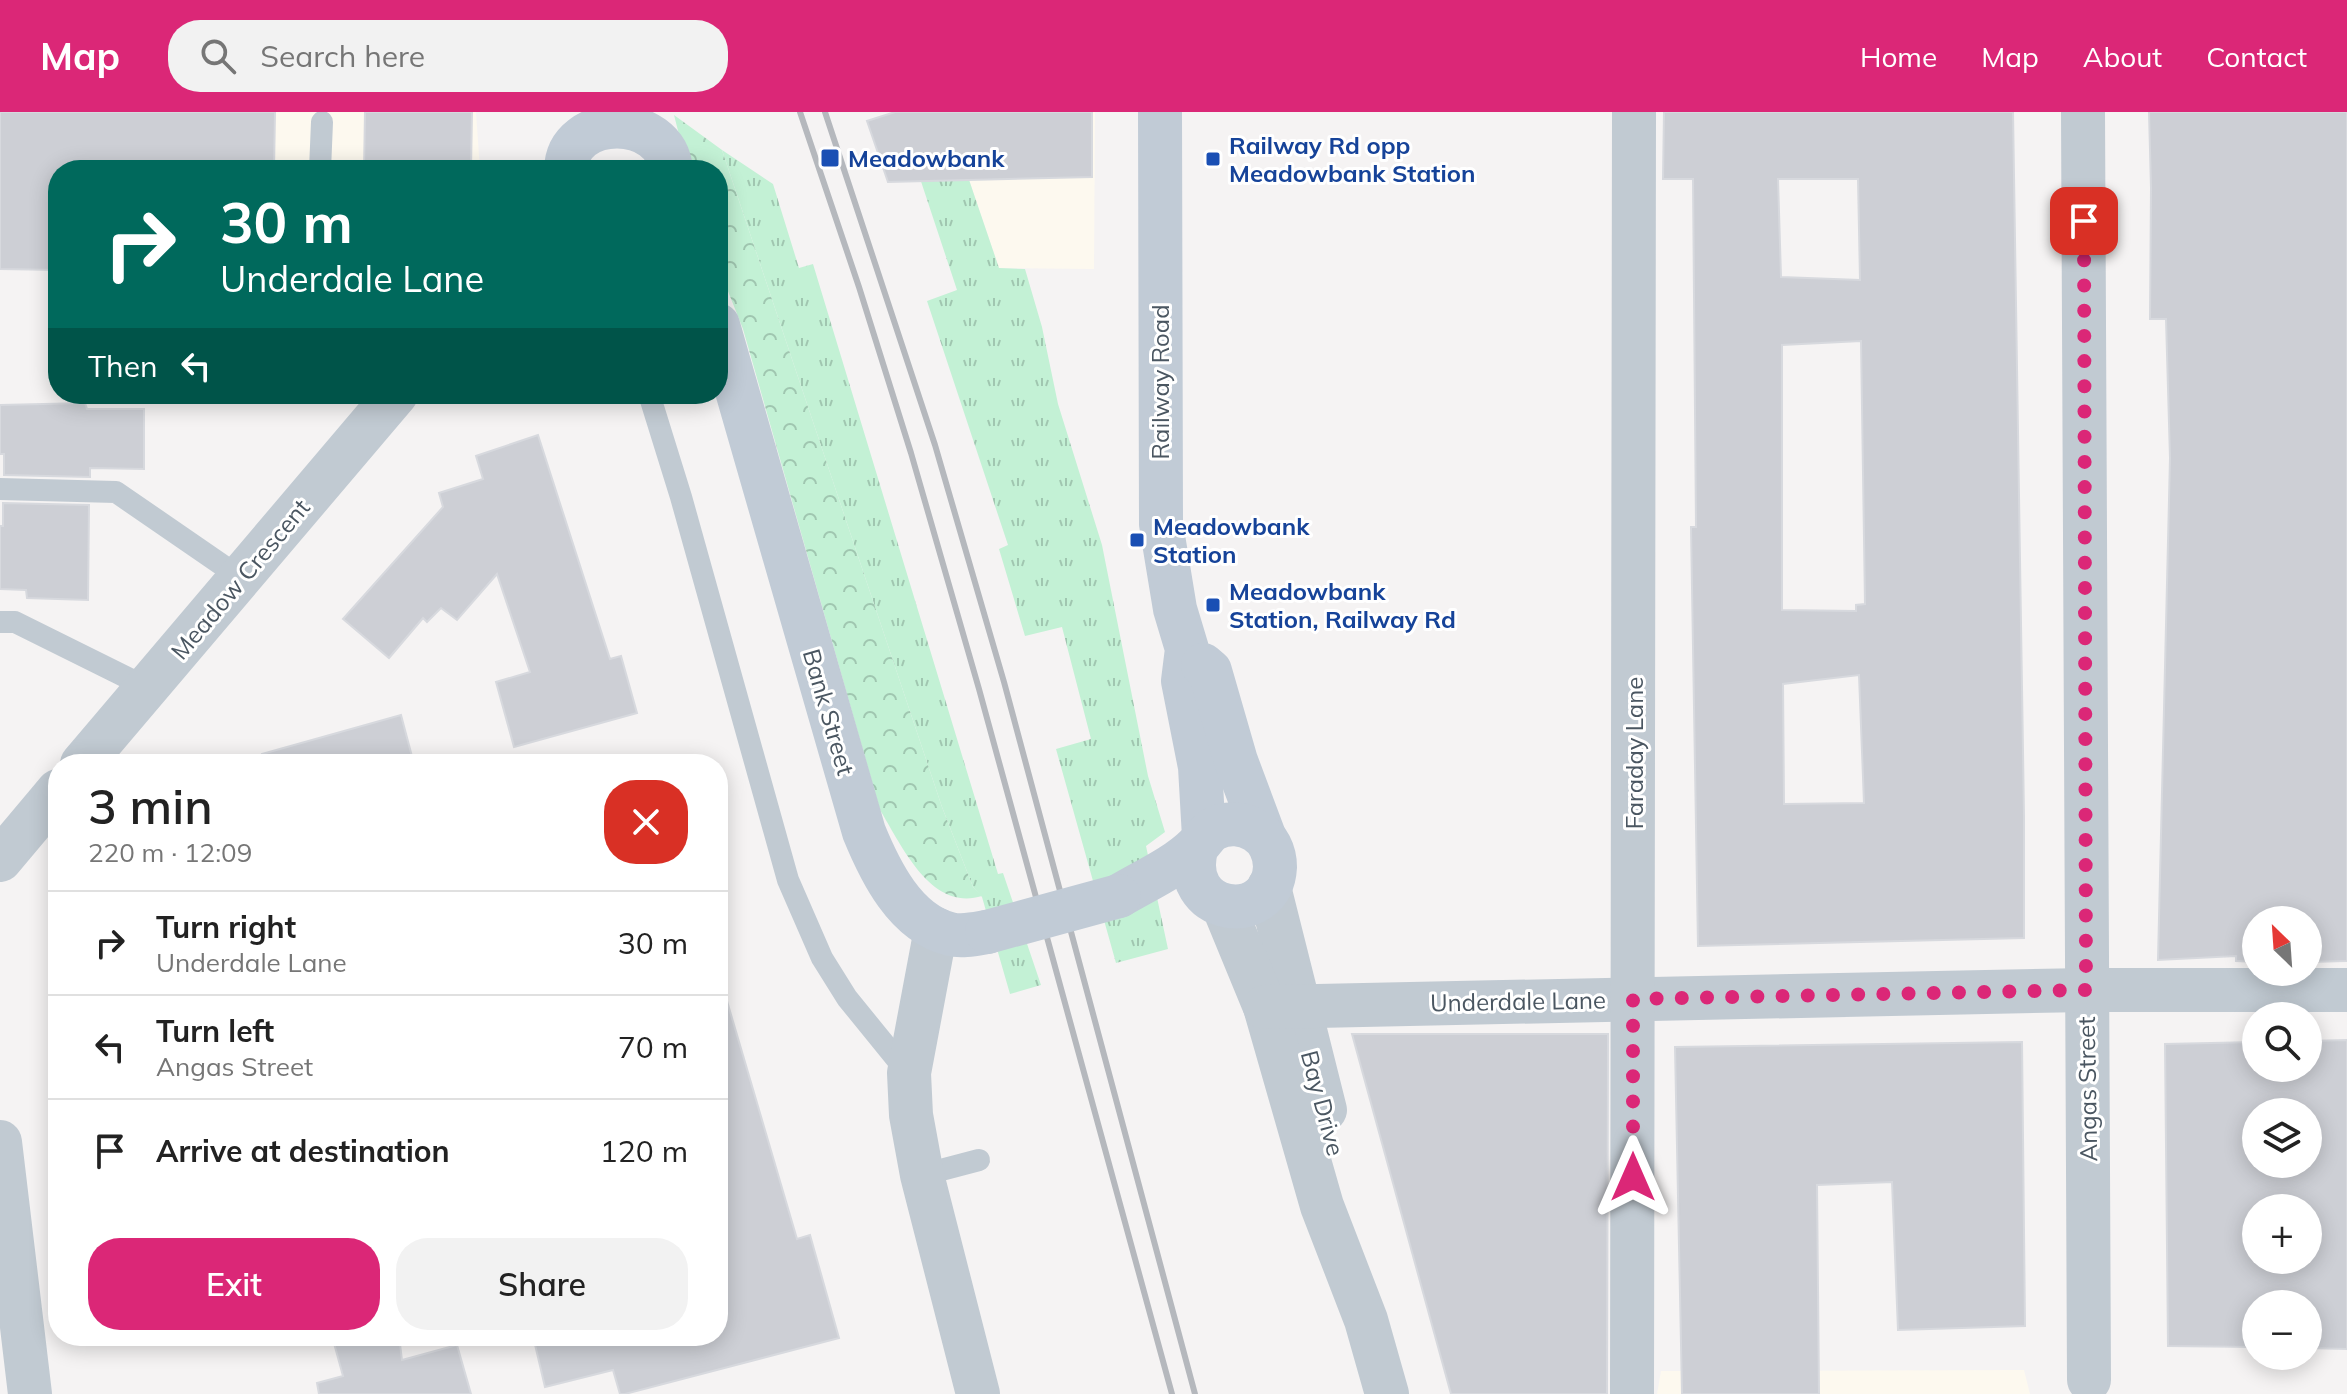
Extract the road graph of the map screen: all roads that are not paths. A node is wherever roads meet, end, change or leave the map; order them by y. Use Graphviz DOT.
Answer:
graph roads {
  1 [pos="628,112"];
  2 [pos="1160,112"];
  3 [pos="1634,112"];
  4 [pos="2083,112"];
  5 [pos="322,122"];
  6 [pos="565,152"];
  7 [pos="320,160"];
  8 [pos="669,160"];
  9 [pos="728,366"];
  10 [pos="388,404"];
  11 [pos="652,404"];
  12 [pos="0,489"];
  13 [pos="241,578"];
  14 [pos="0,622"];
  15 [pos="1187,649"];
  16 [pos="148,688"];
  17 [pos="91,754"];
  18 [pos="48,803"];
  19 [pos="1264,836"];
  20 [pos="1201,842"];
  21 [pos="9,848"];
  22 [pos="1269,887"];
  23 [pos="0,891"];
  24 [pos="1144,891"];
  25 [pos="1215,901"];
  26 [pos="936,929"];
  27 [pos="2086,990"];
  28 [pos="2347,990"];
  29 [pos="1633,999"];
  30 [pos="1281,1006"];
  31 [pos="909,1073"];
  32 [pos="0,1142"];
  33 [pos="979,1160"];
  34 [pos="922,1175"];
  35 [pos="2089,1387"];
  36 [pos="30,1394"];
  37 [pos="978,1394"];
  38 [pos="1387,1394"];
  39 [pos="1632,1394"];
  1 -- 6 [label="main road"];
  1 -- 8 [label="main road"];
  2 -- 15 [label="main road, Railway Road"];
  3 -- 29 [label="street, Faraday Lane"];
  4 -- 27 [label="street, Angas Street"];
  5 -- 7 [label="lane"];
  9 -- 26 [label="main road, Bank Street"];
  10 -- 13 [label="street, Meadow Crescent"];
  11 -- 31 [label="lane"];
  12 -- 13 [label="lane"];
  13 -- 16 [label="street, Meadow Crescent"];
  14 -- 16 [label="lane"];
  15 -- 19 [label="main road, Railway Road"];
  15 -- 20 [label="main road, Railway Road"];
  16 -- 17 [label="street, Meadow Crescent"];
  18 -- 21 [label="street"];
  19 -- 20 [label="main road"];
  19 -- 22 [label="main road"];
  20 -- 24 [label="main road"];
  20 -- 25 [label="main road"];
  21 -- 23 [label="street"];
  22 -- 25 [label="main road"];
  22 -- 30 [label="street, Bay Drive"];
  24 -- 25 [label="main road"];
  24 -- 26 [label="main road, bridge"];
  25 -- 30 [label="street, Bay Drive"];
  26 -- 31 [label="street"];
  27 -- 28 [label="street, Underdale Lane"];
  27 -- 29 [label="street, Underdale Lane"];
  27 -- 35 [label="street, Angas Street"];
  29 -- 30 [label="street, Underdale Lane"];
  29 -- 39 [label="street, Faraday Lane"];
  30 -- 38 [label="street, Bay Drive"];
  31 -- 34 [label="street"];
  32 -- 36 [label="street"];
  33 -- 34 [label="lane"];
  34 -- 37 [label="street"];
}
